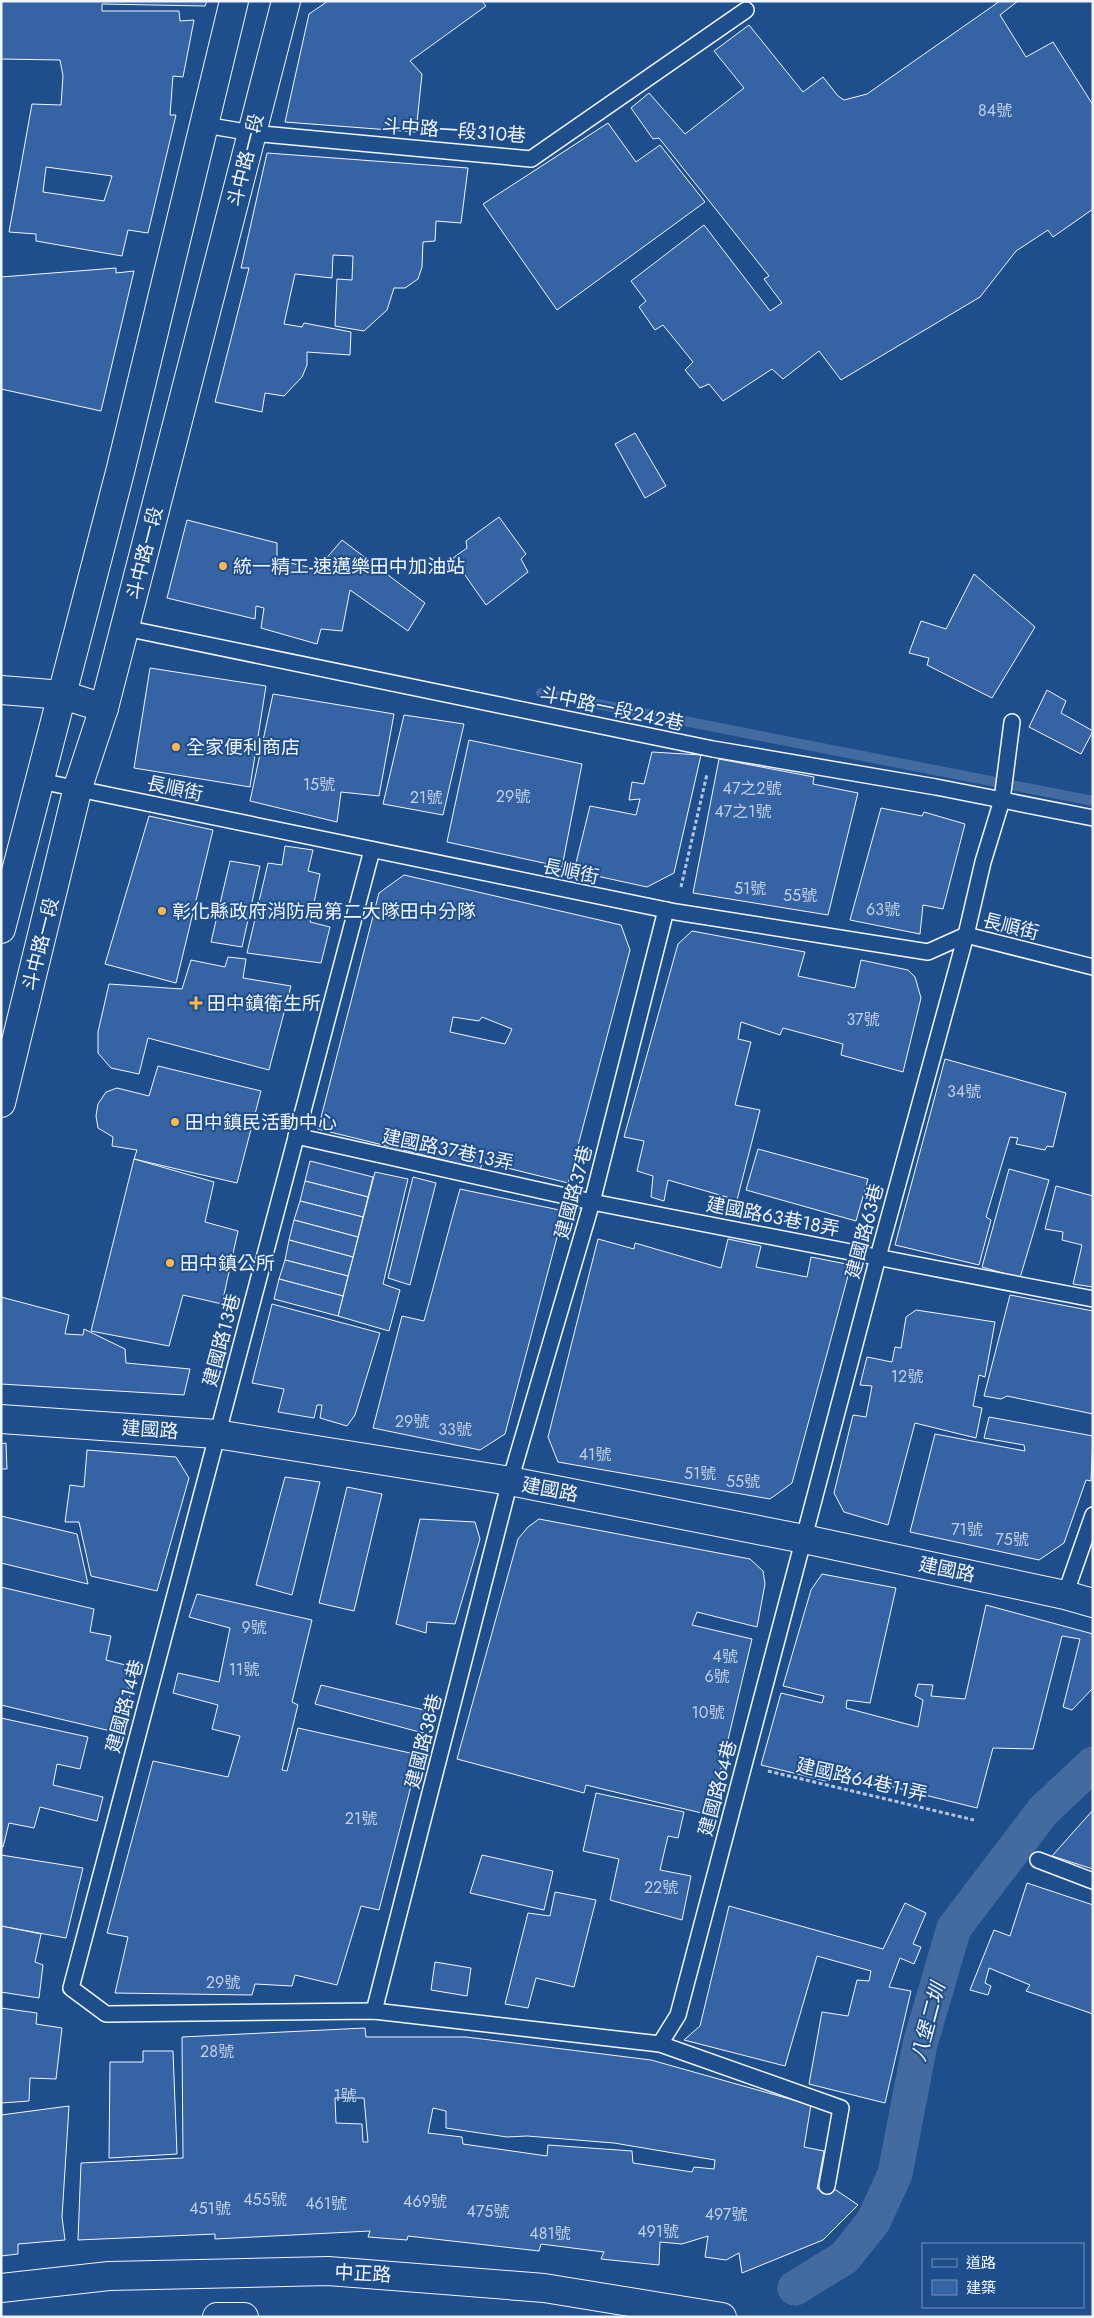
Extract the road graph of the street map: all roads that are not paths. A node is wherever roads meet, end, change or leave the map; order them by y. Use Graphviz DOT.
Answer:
graph roads {
  1 [pos="234,1"];
  2 [pos="286,1"];
  3 [pos="746,10"];
  4 [pos="205,125"];
  5 [pos="252,133"];
  6 [pos="120,472"];
  7 [pos="162,483"];
  8 [pos="125,628"];
  9 [pos="1,690"];
  10 [pos="64,695"];
  11 [pos="104,708"];
  12 [pos="1012,722"];
  13 [pos="40,781"];
  14 [pos="78,787"];
  15 [pos="1002,800"];
  16 [pos="1093,818"];
  17 [pos="372,850"];
  18 [pos="671,911"];
  19 [pos="1,929"];
  20 [pos="966,935"];
  21 [pos="1093,966"];
  22 [pos="1,1103"];
  23 [pos="296,1136"];
  24 [pos="592,1202"];
  25 [pos="878,1257"];
  26 [pos="1093,1299"];
  27 [pos="1,1419"];
  28 [pos="216,1434"];
  29 [pos="510,1481"];
  30 [pos="1093,1515"];
  31 [pos="804,1539"];
  32 [pos="1065,1595"];
  33 [pos="1093,1603"];
  34 [pos="1038,1860"];
  35 [pos="1093,1880"];
  36 [pos="374,2010"];
  37 [pos="660,2044"];
  38 [pos="827,2186"];
  39 [pos="1,2288"];
  40 [pos="709,2316"];
  41 [pos="218,2317"];
  42 [pos="244,2317"];
  1 -- 4 [label="main road"];
  2 -- 5 [label="main road, 斗中路一段"];
  3 -- 5 [label="lane, 斗中路一段310巷"];
  4 -- 5 [label="lane, 斗中路一段310巷"];
  4 -- 6 [label="main road"];
  5 -- 7 [label="main road, 斗中路一段"];
  6 -- 7 [label="main road"];
  6 -- 10 [label="main road"];
  7 -- 8 [label="main road, 斗中路一段"];
  8 -- 11 [label="main road, 斗中路一段"];
  8 -- 15 [label="lane, 斗中路一段242巷"];
  9 -- 10 [label="main road"];
  10 -- 11 [label="main road"];
  10 -- 13 [label="main road"];
  11 -- 14 [label="main road, 斗中路一段"];
  12 -- 15 [label="lane, 建國路63巷"];
  13 -- 14 [label="lane, 長順街"];
  13 -- 19 [label="main road"];
  14 -- 17 [label="lane, 長順街"];
  14 -- 22 [label="main road, 斗中路一段"];
  15 -- 16 [label="lane, 斗中路一段242巷"];
  15 -- 20 [label="lane, 建國路63巷"];
  17 -- 18 [label="lane, 長順街"];
  17 -- 23 [label="lane, 建國路13巷"];
  18 -- 20 [label="lane, 長順街"];
  18 -- 24 [label="lane, 建國路37巷"];
  20 -- 21 [label="lane, 長順街"];
  20 -- 25 [label="lane, 建國路63巷"];
  23 -- 24 [label="lane, 建國路37巷13弄"];
  23 -- 28 [label="lane, 建國路13巷"];
  24 -- 25 [label="lane, 建國路63巷18弄"];
  24 -- 29 [label="lane, 建國路37巷"];
  25 -- 26 [label="lane, 建國路63巷18弄"];
  25 -- 31 [label="lane, 建國路63巷"];
  27 -- 28 [label="main road, 建國路"];
  28 -- 29 [label="main road, 建國路"];
  28 -- 36 [label="lane, 建國路14巷"];
  29 -- 31 [label="main road, 建國路"];
  29 -- 36 [label="lane, 建國路38巷"];
  30 -- 32 [label="lane"];
  31 -- 32 [label="main road, 建國路"];
  31 -- 37 [label="lane, 建國路64巷"];
  32 -- 33 [label="main road, 建國路"];
  34 -- 35 [label="lane"];
  36 -- 37 [label="lane"];
  37 -- 38 [label="lane"];
  39 -- 40 [label="main road, 中正路"];
  41 -- 42 [label="main road"];
}
